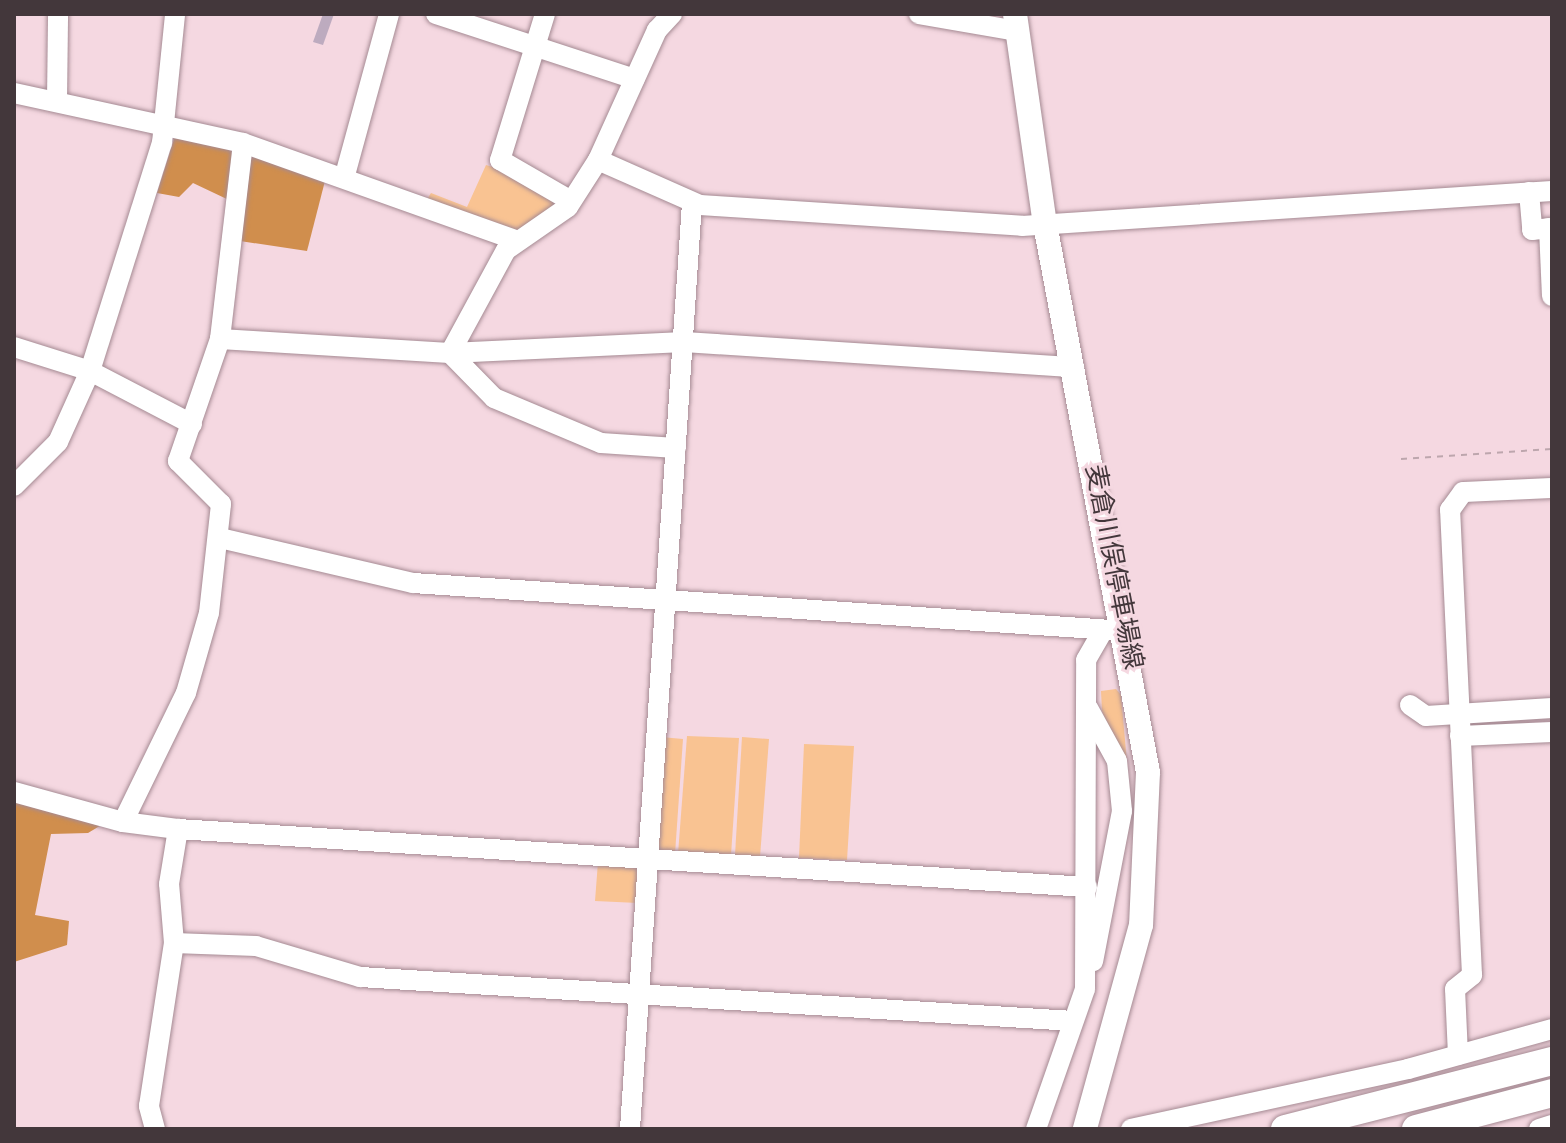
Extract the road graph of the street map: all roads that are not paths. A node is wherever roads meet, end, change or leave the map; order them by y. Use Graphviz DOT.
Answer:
graph roads {
  1 [pos="58,14"];
  2 [pos="175,14"];
  3 [pos="389,14"];
  4 [pos="436,14"];
  5 [pos="545,14"];
  6 [pos="672,14"];
  7 [pos="919,14"];
  8 [pos="1016,22"];
  9 [pos="538,50"];
  10 [pos="635,79"];
  11 [pos="14,93"];
  12 [pos="57,101"];
  13 [pos="164,124"];
  14 [pos="243,143"];
  15 [pos="598,160"];
  16 [pos="345,175"];
  17 [pos="1552,191"];
  18 [pos="1529,192"];
  19 [pos="571,201"];
  20 [pos="692,203"];
  21 [pos="1045,224"];
  22 [pos="1550,228"];
  23 [pos="516,240"];
  24 [pos="1552,296"];
  25 [pos="220,339"];
  26 [pos="684,342"];
  27 [pos="14,347"];
  28 [pos="450,353"];
  29 [pos="1074,367"];
  30 [pos="90,371"];
  31 [pos="192,424"];
  32 [pos="676,448"];
  33 [pos="14,486"];
  34 [pos="1552,488"];
  35 [pos="220,538"];
  36 [pos="663,602"];
  37 [pos="1115,631"];
  38 [pos="1087,705"];
  39 [pos="1410,705"];
  40 [pos="1552,708"];
  41 [pos="1459,714"];
  42 [pos="1552,732"];
  43 [pos="1460,736"];
  44 [pos="14,792"];
  45 [pos="123,822"];
  46 [pos="178,829"];
  47 [pos="648,858"];
  48 [pos="1087,887"];
  49 [pos="174,943"];
  50 [pos="1085,989"];
  51 [pos="639,994"];
  52 [pos="1073,1021"];
  53 [pos="1552,1029"];
  54 [pos="1458,1055"];
  55 [pos="1552,1061"];
  56 [pos="1552,1093"];
  57 [pos="1087,1124"];
  58 [pos="1552,1125"];
  59 [pos="155,1129"];
  60 [pos="630,1129"];
  61 [pos="1036,1129"];
  62 [pos="1131,1129"];
  63 [pos="1285,1129"];
  64 [pos="1416,1129"];
  65 [pos="1539,1129"];
  1 -- 12 [label="street"];
  2 -- 13 [label="street"];
  3 -- 16 [label="street"];
  4 -- 9 [label="street"];
  5 -- 9 [label="street"];
  6 -- 10 [label="street"];
  7 -- 8 [label="street"];
  8 -- 21 [label="main road, 麦倉川俣停車場線"];
  9 -- 10 [label="street"];
  9 -- 19 [label="street"];
  10 -- 15 [label="street"];
  11 -- 12 [label="street"];
  12 -- 13 [label="street"];
  13 -- 14 [label="street"];
  13 -- 30 [label="street"];
  14 -- 16 [label="street"];
  14 -- 25 [label="street"];
  15 -- 19 [label="street"];
  15 -- 20 [label="street"];
  16 -- 23 [label="street"];
  17 -- 18 [label="street"];
  18 -- 21 [label="street"];
  18 -- 22 [label="street"];
  19 -- 23 [label="street"];
  20 -- 21 [label="street"];
  20 -- 26 [label="street"];
  21 -- 29 [label="main road, 麦倉川俣停車場線"];
  22 -- 24 [label="street"];
  23 -- 28 [label="street"];
  25 -- 28 [label="street"];
  25 -- 31 [label="street"];
  26 -- 28 [label="street"];
  26 -- 29 [label="street"];
  26 -- 32 [label="street"];
  27 -- 30 [label="street"];
  28 -- 32 [label="street"];
  29 -- 37 [label="main road, 麦倉川俣停車場線"];
  30 -- 31 [label="street"];
  30 -- 33 [label="street"];
  31 -- 35 [label="street"];
  32 -- 36 [label="street"];
  34 -- 41 [label="street"];
  35 -- 36 [label="street"];
  35 -- 45 [label="street"];
  36 -- 37 [label="street"];
  36 -- 47 [label="street"];
  37 -- 38 [label="street"];
  37 -- 57 [label="main road, 麦倉川俣停車場線"];
  38 -- 48 [label="street"];
  38 -- 50 [label="street"];
  39 -- 41 [label="street"];
  40 -- 41 [label="street"];
  41 -- 43 [label="street"];
  42 -- 43 [label="street"];
  43 -- 54 [label="street"];
  44 -- 45 [label="street"];
  45 -- 46 [label="street"];
  46 -- 47 [label="street"];
  46 -- 49 [label="street"];
  47 -- 48 [label="street"];
  47 -- 51 [label="street"];
  48 -- 50 [label="street"];
  49 -- 51 [label="street"];
  49 -- 59 [label="street"];
  50 -- 52 [label="street"];
  51 -- 52 [label="street"];
  51 -- 60 [label="street"];
  52 -- 61 [label="street"];
  53 -- 54 [label="street"];
  54 -- 62 [label="street"];
  55 -- 63 [label="highway"];
  56 -- 64 [label="highway"];
  58 -- 65 [label="street"];
}
